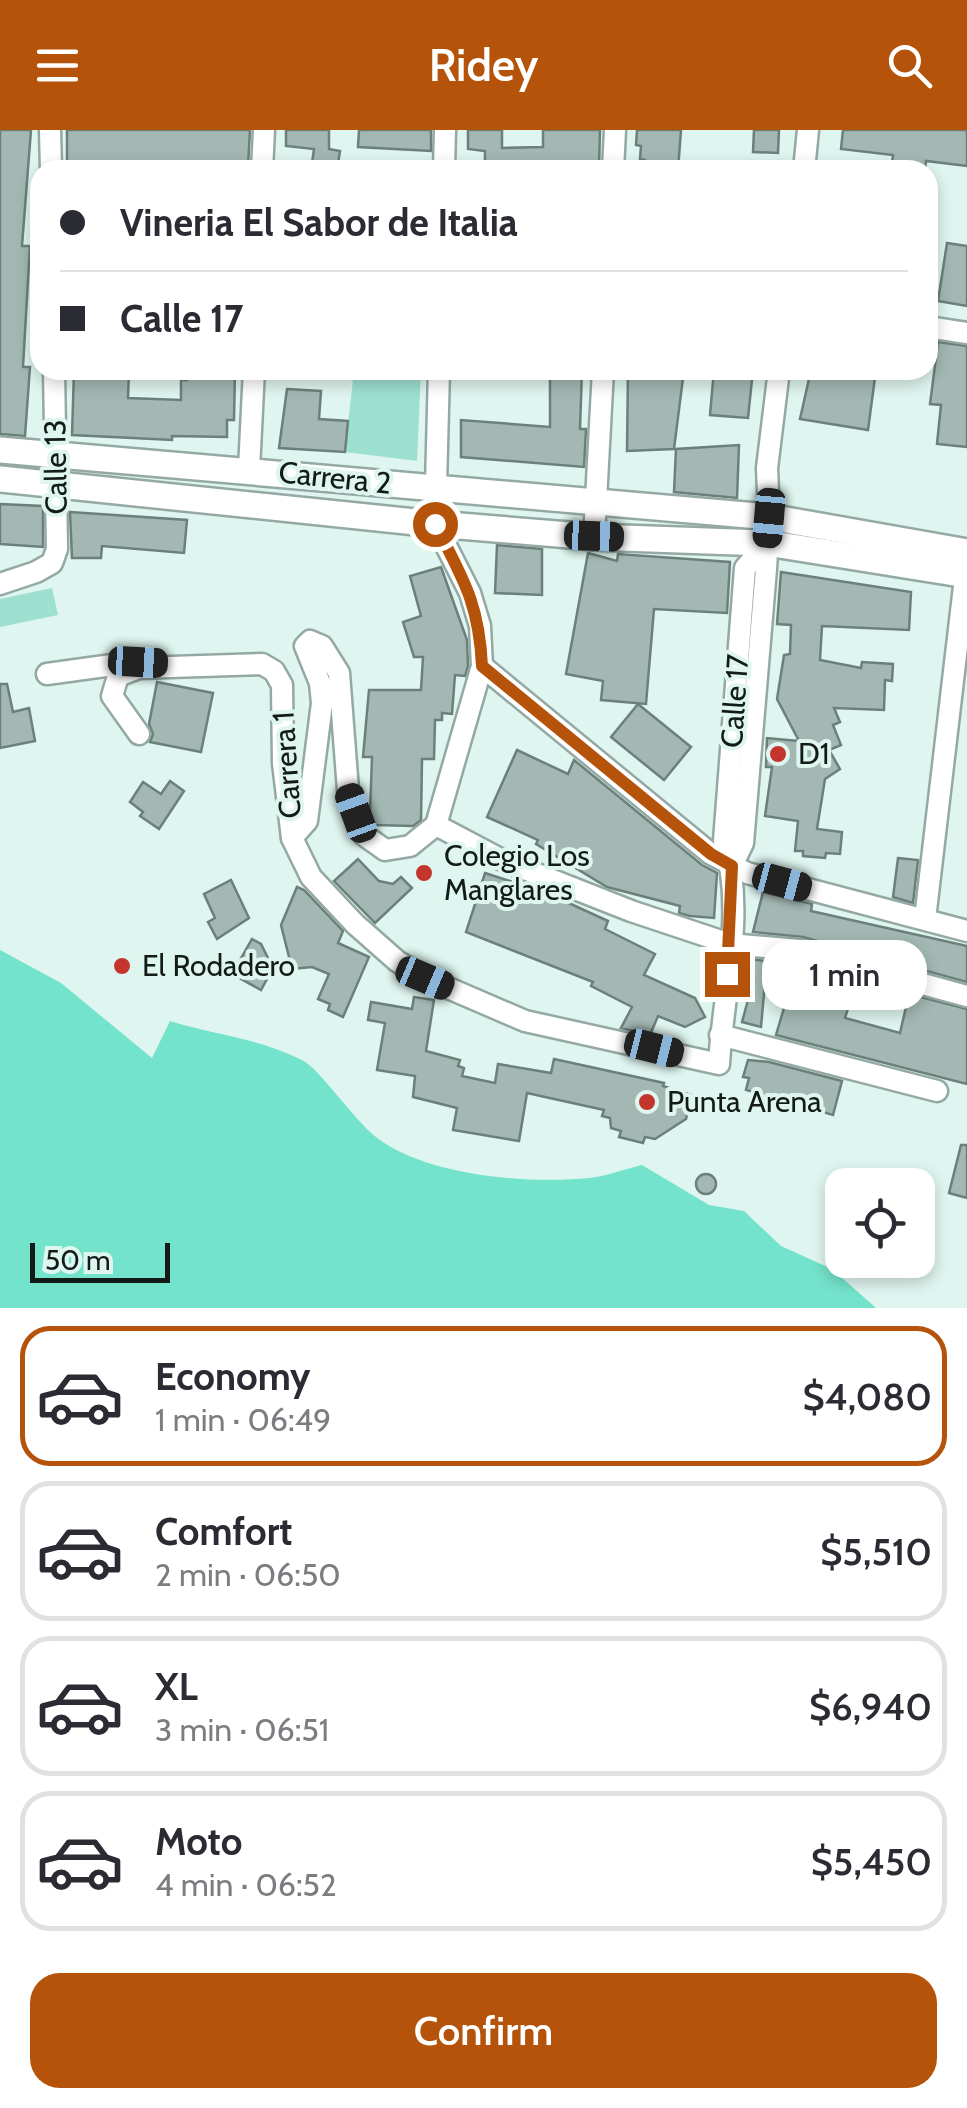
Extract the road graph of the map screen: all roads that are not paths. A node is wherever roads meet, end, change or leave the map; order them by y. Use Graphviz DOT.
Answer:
graph roads {
  1 [pos="50,130"];
  2 [pos="264,130"];
  3 [pos="445,130"];
  4 [pos="615,130"];
  5 [pos="808,130"];
  6 [pos="50,160"];
  7 [pos="262,160"];
  8 [pos="444,160"];
  9 [pos="614,160"];
  10 [pos="805,160"];
  11 [pos="938,328"];
  12 [pos="967,333"];
  13 [pos="54,380"];
  14 [pos="254,380"];
  15 [pos="438,380"];
  16 [pos="602,380"];
  17 [pos="778,380"];
  18 [pos="0,450"];
  19 [pos="56,454"];
  20 [pos="250,470"];
  21 [pos="0,479"];
  22 [pos="56,485"];
  23 [pos="436,489"];
  24 [pos="596,503"];
  25 [pos="435,524"];
  26 [pos="768,530"];
  27 [pos="594,536"];
  28 [pos="967,565"];
  29 [pos="0,584"];
  30 [pos="201,665"];
  31 [pos="482,666"];
  32 [pos="47,674"];
  33 [pos="139,734"];
  34 [pos="436,825"];
  35 [pos="292,838"];
  36 [pos="732,866"];
  37 [pos="925,920"];
  38 [pos="967,931"];
  39 [pos="730,944"];
  40 [pos="967,996"];
  41 [pos="720,1034"];
  42 [pos="719,1064"];
  43 [pos="937,1091"];
  1 -- 6 [label="street"];
  2 -- 7 [label="street"];
  3 -- 8 [label="street"];
  4 -- 9 [label="street"];
  5 -- 10 [label="street"];
  11 -- 12 [label="street"];
  13 -- 19 [label="street, Calle 13"];
  14 -- 20 [label="street"];
  15 -- 23 [label="street"];
  16 -- 24 [label="street"];
  17 -- 26 [label="street, Calle 17"];
  18 -- 19 [label="street, Carrera 2"];
  19 -- 20 [label="street, Carrera 2"];
  19 -- 22 [label="street, Calle 13"];
  20 -- 23 [label="street, Carrera 2"];
  21 -- 22 [label="street, Carrera 2"];
  22 -- 25 [label="street, Carrera 2"];
  22 -- 29 [label="street, Calle 13"];
  23 -- 24 [label="street, Carrera 2"];
  23 -- 25 [label="street"];
  24 -- 26 [label="street, Carrera 2"];
  24 -- 27 [label="street"];
  25 -- 27 [label="street, Carrera 2"];
  25 -- 31 [label="street"];
  26 -- 27 [label="street, Carrera 2"];
  26 -- 28 [label="street, Carrera 2"];
  26 -- 36 [label="street, Calle 17"];
  28 -- 37 [label="street"];
  30 -- 32 [label="street"];
  30 -- 33 [label="street"];
  30 -- 35 [label="street, Carrera 1"];
  31 -- 34 [label="street"];
  31 -- 36 [label="street"];
  34 -- 35 [label="street"];
  34 -- 39 [label="street"];
  35 -- 42 [label="street, Carrera 1"];
  36 -- 37 [label="street"];
  36 -- 39 [label="street, Calle 17"];
  37 -- 38 [label="street"];
  39 -- 40 [label="street"];
  39 -- 41 [label="street, Calle 17"];
  41 -- 42 [label="street, Calle 17"];
  41 -- 43 [label="street"];
}
